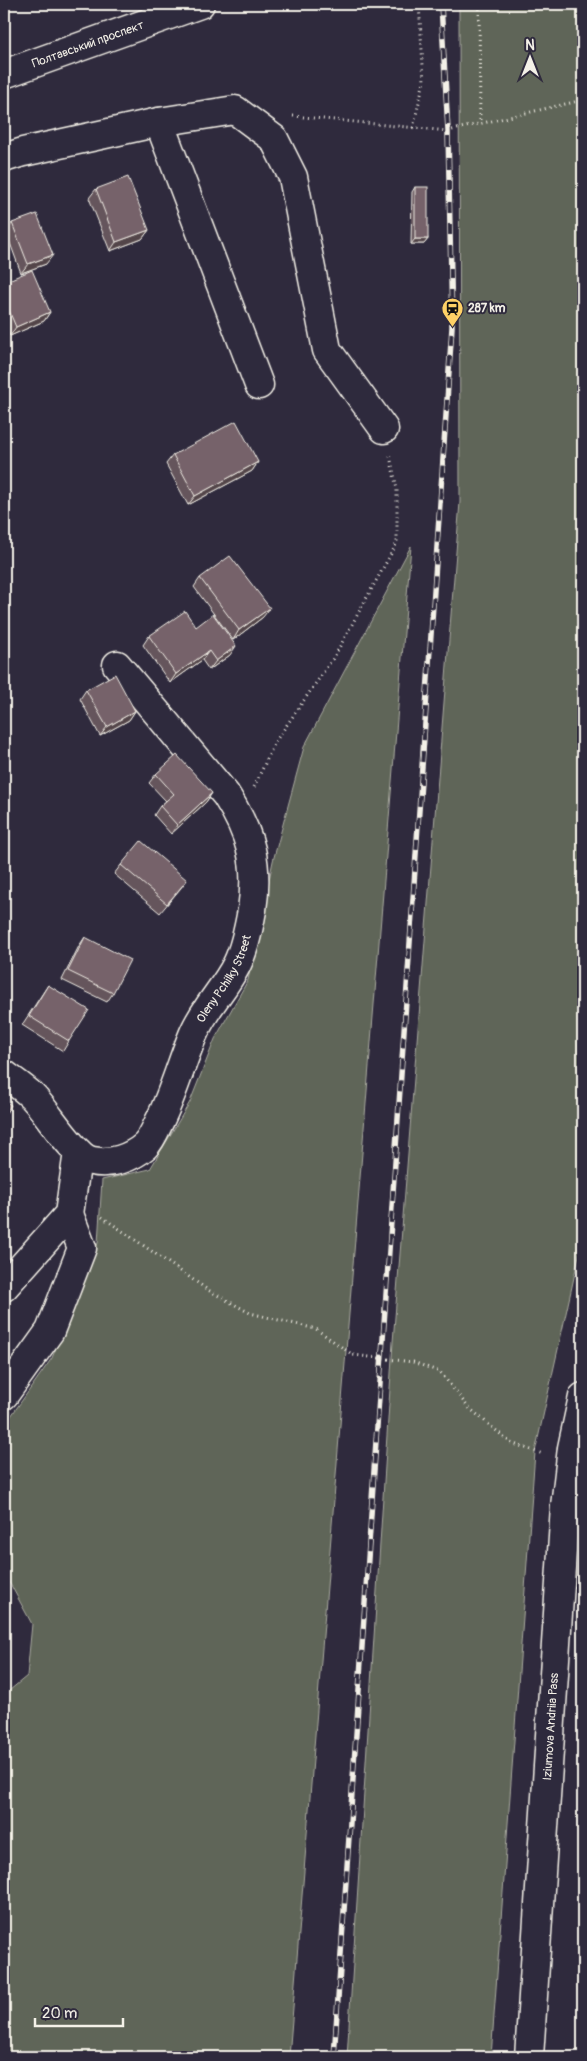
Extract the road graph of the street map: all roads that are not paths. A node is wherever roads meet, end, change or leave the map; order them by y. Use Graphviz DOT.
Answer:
graph roads {
  1 [pos="200,4"];
  2 [pos="4,74"];
  3 [pos="159,122"];
  4 [pos="4,158"];
  5 [pos="259,385"];
  6 [pos="384,429"];
  7 [pos="117,665"];
  8 [pos="4,1074"];
  9 [pos="78,1152"];
  10 [pos="70,1204"];
  11 [pos="4,1287"];
  12 [pos="4,1395"];
  13 [pos="582,1414"];
  14 [pos="529,2057"];
  1 -- 2 [label="main road, Полтавський проспект"];
  3 -- 4 [label="main road"];
  3 -- 5 [label="main road"];
  3 -- 6 [label="main road"];
  7 -- 9 [label="main road, Oleny Pchilky Street"];
  8 -- 9 [label="main road, Oleny Pchilky Street"];
  9 -- 10 [label="main road"];
  10 -- 11 [label="main road"];
  10 -- 12 [label="main road"];
  13 -- 14 [label="main road, Iziumova Andriia Pass"];
}
